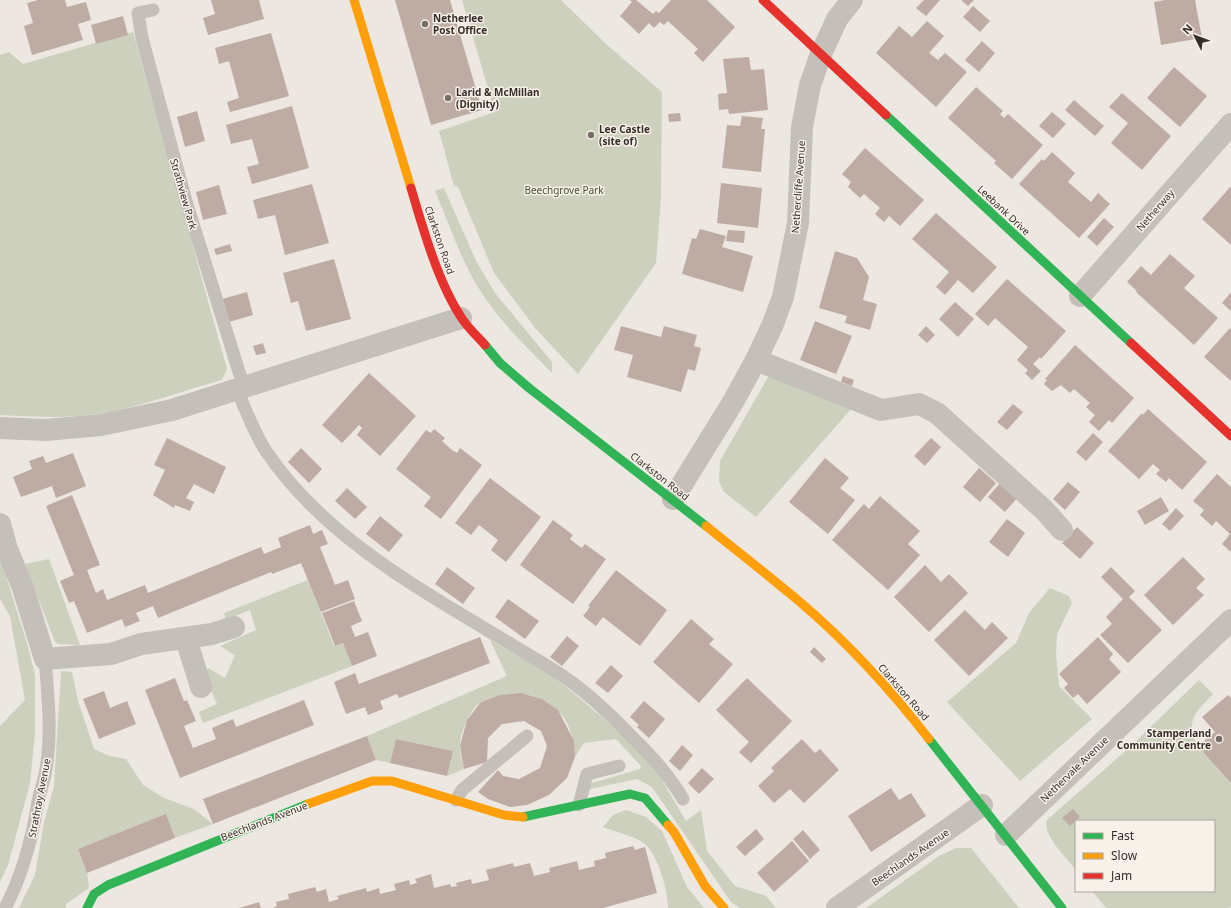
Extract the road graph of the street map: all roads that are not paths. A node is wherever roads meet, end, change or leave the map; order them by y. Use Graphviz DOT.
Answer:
graph roads {
  1 [pos="354,0"];
  2 [pos="763,0"];
  3 [pos="852,0"];
  4 [pos="153,10"];
  5 [pos="821,54"];
  6 [pos="1231,124"];
  7 [pos="1080,296"];
  8 [pos="461,318"];
  9 [pos="756,360"];
  10 [pos="240,389"];
  11 [pos="0,428"];
  12 [pos="1231,436"];
  13 [pos="673,499"];
  14 [pos="0,524"];
  15 [pos="1062,530"];
  16 [pos="1231,620"];
  17 [pos="234,627"];
  18 [pos="186,639"];
  19 [pos="45,659"];
  20 [pos="201,687"];
  21 [pos="527,736"];
  22 [pos="619,766"];
  23 [pos="683,798"];
  24 [pos="456,800"];
  25 [pos="579,805"];
  26 [pos="982,805"];
  27 [pos="1006,835"];
  28 [pos="5,908"];
  29 [pos="87,908"];
  30 [pos="724,908"];
  31 [pos="837,908"];
  32 [pos="1062,908"];
  1 -- 8 [label="street, Clarkston Road"];
  2 -- 5 [label="street, Leebank Drive"];
  3 -- 5 [label="street, Nethercliffe Avenue"];
  4 -- 10 [label="lane, Strathview Park"];
  5 -- 7 [label="street, Leebank Drive"];
  5 -- 9 [label="street, Nethercliffe Avenue"];
  6 -- 7 [label="street, Netherway"];
  7 -- 12 [label="street, Leebank Drive"];
  8 -- 10 [label="street"];
  8 -- 13 [label="street, Clarkston Road"];
  9 -- 13 [label="street, Nethercliffe Avenue"];
  9 -- 15 [label="street"];
  10 -- 11 [label="street"];
  10 -- 23 [label="lane"];
  13 -- 26 [label="street, Clarkston Road"];
  14 -- 19 [label="street, Strathtay Avenue"];
  16 -- 27 [label="street, Nethervale Avenue"];
  17 -- 18 [label="street"];
  18 -- 19 [label="street"];
  18 -- 20 [label="street"];
  19 -- 28 [label="lane, Strathtay Avenue"];
  21 -- 24 [label="lane"];
  22 -- 25 [label="lane"];
  24 -- 25 [label="street, Beechlands Avenue"];
  24 -- 29 [label="street, Beechlands Avenue"];
  25 -- 30 [label="street, Beechlands Avenue"];
  26 -- 27 [label="street, Clarkston Road"];
  26 -- 31 [label="street, Beechlands Avenue"];
  27 -- 32 [label="street, Clarkston Road"];
}
